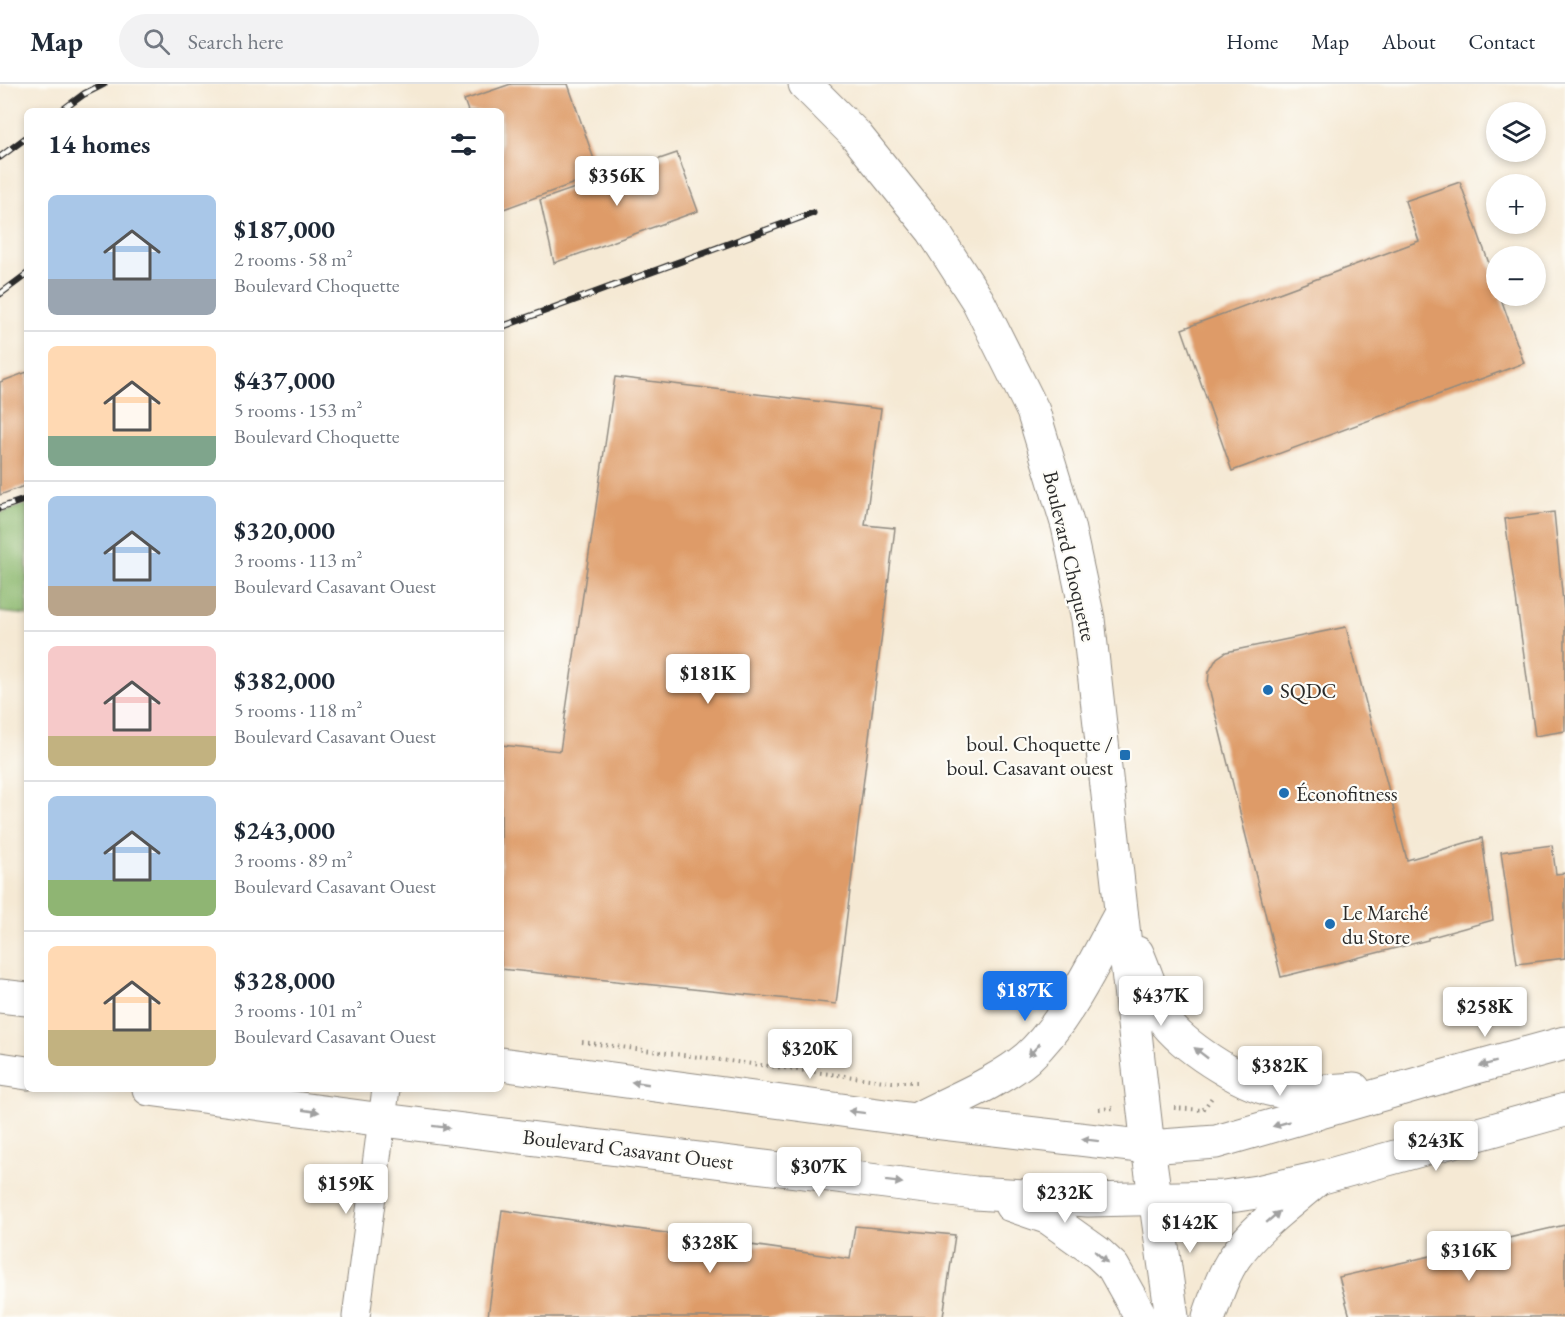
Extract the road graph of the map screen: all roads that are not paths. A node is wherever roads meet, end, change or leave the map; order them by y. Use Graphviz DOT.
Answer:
graph roads {
  1 [pos="805,84"];
  2 [pos="1121,913"];
  3 [pos="0,996"];
  4 [pos="24,999"];
  5 [pos="1565,1043"];
  6 [pos="504,1064"];
  7 [pos="0,1069"];
  8 [pos="24,1072"];
  9 [pos="1418,1084"];
  10 [pos="193,1092"];
  11 [pos="385,1105"];
  12 [pos="1565,1110"];
  13 [pos="915,1120"];
  14 [pos="1148,1147"];
  15 [pos="1319,1178"];
  16 [pos="975,1192"];
  17 [pos="1156,1198"];
  18 [pos="356,1317"];
  19 [pos="1142,1317"];
  20 [pos="1173,1317"];
  21 [pos="1209,1317"];
  1 -- 2 [label="main road, Boulevard Choquette"];
  9 -- 2 [label="main road, one-way"];
  2 -- 13 [label="main road, one-way"];
  2 -- 14 [label="main road, Boulevard Choquette"];
  3 -- 4 [label="main road"];
  5 -- 9 [label="main road, one-way"];
  13 -- 6 [label="main road, one-way"];
  7 -- 8 [label="main road"];
  9 -- 14 [label="main road, one-way"];
  10 -- 11 [label="main road, Boulevard Casavant Ouest, one-way"];
  11 -- 16 [label="main road, Boulevard Casavant Ouest, one-way"];
  11 -- 18 [label="street"];
  12 -- 15 [label="main road, Boulevard Casavant Ouest"];
  14 -- 13 [label="main road, one-way"];
  14 -- 17 [label="main road, Boulevard Choquette"];
  15 -- 17 [label="main road, Boulevard Casavant Ouest"];
  21 -- 15 [label="main road, one-way"];
  16 -- 17 [label="main road, Boulevard Casavant Ouest"];
  16 -- 19 [label="main road, one-way"];
  17 -- 20 [label="main road, Boulevard Choquette"];
}
